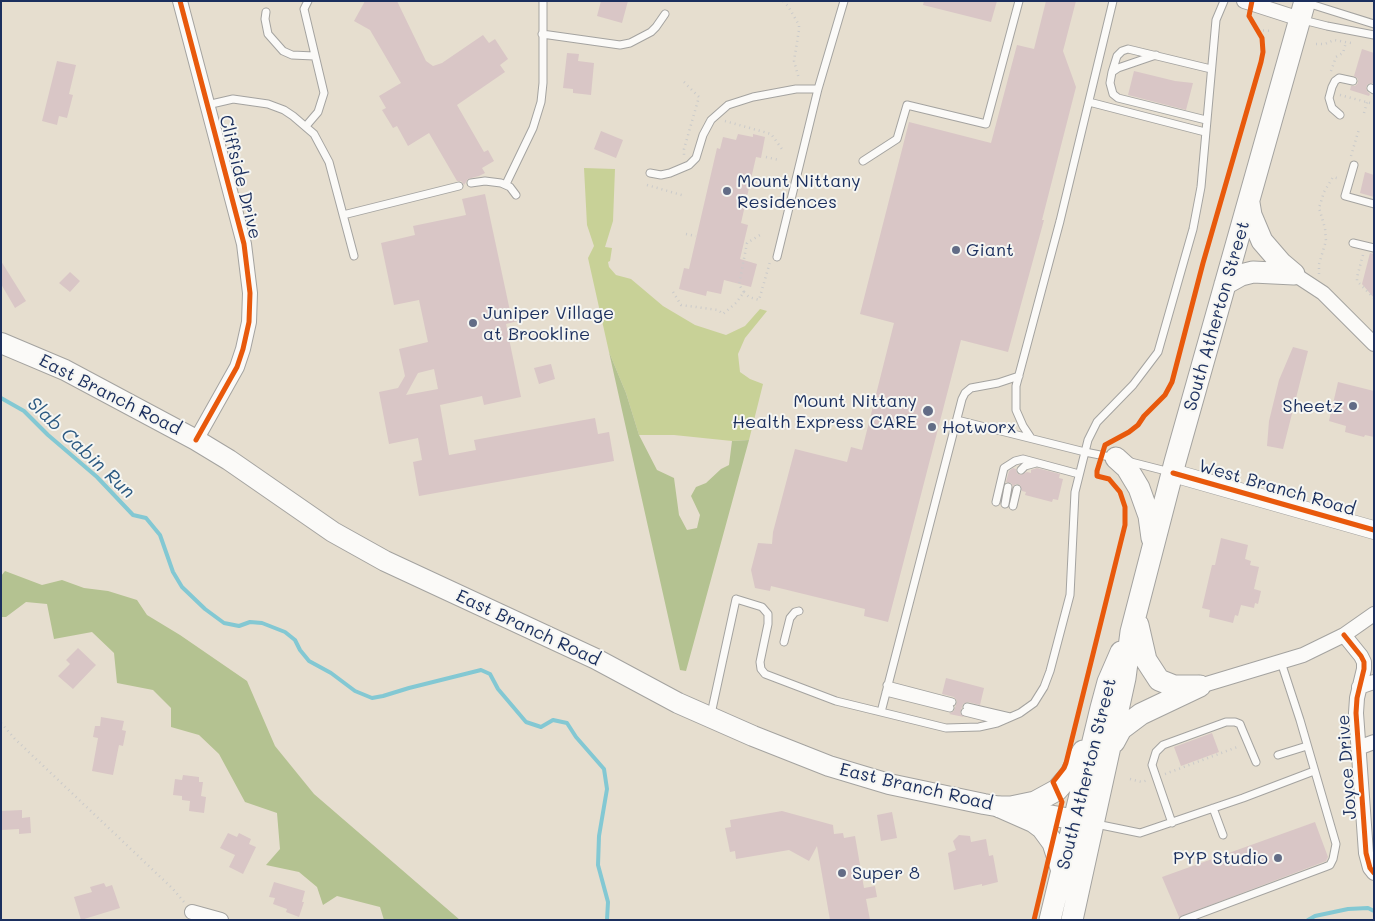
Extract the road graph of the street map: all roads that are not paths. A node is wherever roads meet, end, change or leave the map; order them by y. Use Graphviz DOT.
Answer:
graph roads {
  1 [pos="180,1"];
  2 [pos="308,1"];
  3 [pos="542,1"];
  4 [pos="844,1"];
  5 [pos="1019,1"];
  6 [pos="1113,1"];
  7 [pos="1224,1"];
  8 [pos="1248,2"];
  9 [pos="1303,6"];
  10 [pos="266,12"];
  11 [pos="665,14"];
  12 [pos="1374,24"];
  13 [pos="542,34"];
  14 [pos="1374,35"];
  15 [pos="1156,55"];
  16 [pos="314,56"];
  17 [pos="1211,69"];
  18 [pos="1112,72"];
  19 [pos="1352,82"];
  20 [pos="818,89"];
  21 [pos="1089,102"];
  22 [pos="208,105"];
  23 [pos="1340,116"];
  24 [pos="1206,120"];
  25 [pos="306,126"];
  26 [pos="1205,132"];
  27 [pos="863,162"];
  28 [pos="1352,164"];
  29 [pos="650,173"];
  30 [pos="471,184"];
  31 [pos="506,184"];
  32 [pos="458,186"];
  33 [pos="516,195"];
  34 [pos="1249,202"];
  35 [pos="1374,204"];
  36 [pos="343,215"];
  37 [pos="1353,243"];
  38 [pos="1374,248"];
  39 [pos="354,256"];
  40 [pos="777,257"];
  41 [pos="1294,274"];
  42 [pos="1225,284"];
  43 [pos="1,343"];
  44 [pos="1374,344"];
  45 [pos="1018,376"];
  46 [pos="957,420"];
  47 [pos="1031,438"];
  48 [pos="196,440"];
  49 [pos="1085,452"];
  50 [pos="1116,458"];
  51 [pos="1023,459"];
  52 [pos="1037,463"];
  53 [pos="1013,468"];
  54 [pos="1021,470"];
  55 [pos="1172,473"];
  56 [pos="1079,474"];
  57 [pos="1008,487"];
  58 [pos="1016,489"];
  59 [pos="996,502"];
  60 [pos="1005,504"];
  61 [pos="1013,506"];
  62 [pos="1374,530"];
  63 [pos="1153,548"];
  64 [pos="1137,610"];
  65 [pos="799,611"];
  66 [pos="1374,614"];
  67 [pos="1131,632"];
  68 [pos="1344,635"];
  69 [pos="784,642"];
  70 [pos="1281,662"];
  71 [pos="1374,682"];
  72 [pos="1200,686"];
  73 [pos="1359,687"];
  74 [pos="887,689"];
  75 [pos="951,705"];
  76 [pos="880,712"];
  77 [pos="710,717"];
  78 [pos="1099,717"];
  79 [pos="1011,718"];
  80 [pos="1001,722"];
  81 [pos="1374,742"];
  82 [pos="1307,746"];
  83 [pos="1358,748"];
  84 [pos="1278,755"];
  85 [pos="1256,762"];
  86 [pos="1105,768"];
  87 [pos="1314,771"];
  88 [pos="1369,799"];
  89 [pos="1000,807"];
  90 [pos="1213,808"];
  91 [pos="1084,822"];
  92 [pos="1172,822"];
  93 [pos="1223,835"];
  94 [pos="1062,871"];
  95 [pos="1374,873"];
  96 [pos="192,912"];
  97 [pos="221,920"];
  98 [pos="1050,920"];
  99 [pos="1072,920"];
  100 [pos="1182,920"];
  1 -- 22 [label="street, Cliffside Drive"];
  2 -- 16 [label="lane"];
  3 -- 13 [label="lane"];
  4 -- 20 [label="lane"];
  5 -- 27 [label="lane"];
  6 -- 21 [label="lane"];
  7 -- 17 [label="lane"];
  8 -- 9 [label="street"];
  9 -- 12 [label="lane"];
  9 -- 14 [label="lane"];
  9 -- 34 [label="main road, South Atherton Street"];
  10 -- 16 [label="lane"];
  11 -- 13 [label="lane"];
  13 -- 31 [label="lane"];
  15 -- 17 [label="lane"];
  15 -- 18 [label="lane"];
  15 -- 18 [label="lane"];
  16 -- 25 [label="lane"];
  17 -- 24 [label="lane"];
  18 -- 24 [label="lane"];
  19 -- 23 [label="lane"];
  20 -- 29 [label="lane"];
  20 -- 40 [label="lane"];
  21 -- 26 [label="lane"];
  21 -- 45 [label="lane"];
  22 -- 25 [label="lane"];
  22 -- 48 [label="street, Cliffside Drive"];
  24 -- 26 [label="lane"];
  25 -- 36 [label="lane"];
  26 -- 49 [label="lane"];
  28 -- 35 [label="lane"];
  30 -- 31 [label="lane"];
  31 -- 33 [label="lane"];
  32 -- 36 [label="lane"];
  34 -- 41 [label="main road"];
  34 -- 42 [label="main road, South Atherton Street"];
  36 -- 39 [label="lane"];
  37 -- 38 [label="lane"];
  41 -- 42 [label="main road"];
  41 -- 44 [label="street"];
  42 -- 55 [label="main road, South Atherton Street"];
  43 -- 48 [label="main road, East Branch Road"];
  45 -- 46 [label="lane"];
  45 -- 47 [label="lane"];
  46 -- 47 [label="lane"];
  46 -- 74 [label="lane"];
  47 -- 49 [label="lane"];
  48 -- 77 [label="main road, East Branch Road"];
  49 -- 50 [label="lane"];
  49 -- 56 [label="lane"];
  50 -- 55 [label="lane"];
  50 -- 63 [label="main road"];
  51 -- 52 [label="lane"];
  51 -- 53 [label="lane"];
  51 -- 59 [label="lane"];
  52 -- 54 [label="lane"];
  52 -- 56 [label="lane"];
  55 -- 62 [label="street, West Branch Road"];
  55 -- 63 [label="main road, South Atherton Street"];
  56 -- 79 [label="lane"];
  57 -- 60 [label="lane"];
  58 -- 61 [label="lane"];
  63 -- 64 [label="main road, South Atherton Street"];
  64 -- 67 [label="main road, South Atherton Street"];
  64 -- 72 [label="main road"];
  65 -- 69 [label="lane"];
  66 -- 68 [label="street"];
  67 -- 78 [label="main road, South Atherton Street"];
  67 -- 86 [label="main road, South Atherton Street"];
  68 -- 70 [label="street"];
  68 -- 73 [label="street, Joyce Drive"];
  70 -- 72 [label="street"];
  70 -- 82 [label="lane"];
  71 -- 73 [label="street"];
  72 -- 86 [label="main road"];
  73 -- 83 [label="street, Joyce Drive"];
  74 -- 75 [label="lane"];
  74 -- 76 [label="lane"];
  76 -- 77 [label="lane"];
  76 -- 80 [label="lane"];
  77 -- 89 [label="main road, East Branch Road"];
  78 -- 89 [label="main road"];
  78 -- 91 [label="main road, South Atherton Street"];
  79 -- 80 [label="lane"];
  79 -- 80 [label="lane"];
  81 -- 83 [label="street"];
  82 -- 84 [label="lane"];
  82 -- 87 [label="lane"];
  83 -- 88 [label="street, Joyce Drive"];
  85 -- 92 [label="lane"];
  86 -- 91 [label="main road, South Atherton Street"];
  87 -- 90 [label="lane"];
  87 -- 100 [label="lane"];
  88 -- 95 [label="street, Joyce Drive"];
  89 -- 91 [label="main road, East Branch Road"];
  89 -- 94 [label="main road"];
  90 -- 92 [label="lane"];
  90 -- 93 [label="lane"];
  91 -- 92 [label="lane"];
  91 -- 94 [label="main road, South Atherton Street"];
  91 -- 99 [label="main road, South Atherton Street"];
  94 -- 98 [label="main road, South Atherton Street"];
  96 -- 97 [label="street"];
}
